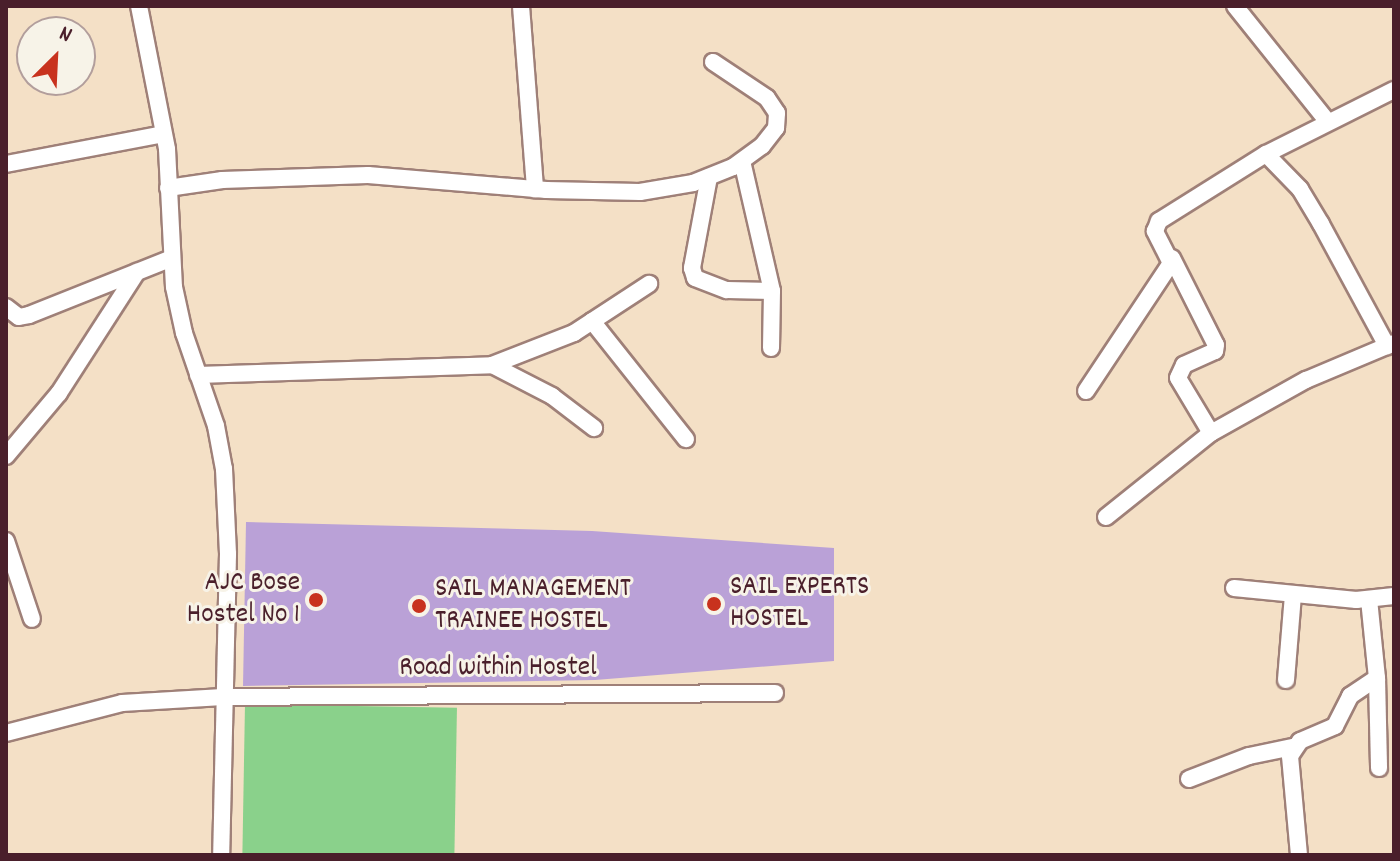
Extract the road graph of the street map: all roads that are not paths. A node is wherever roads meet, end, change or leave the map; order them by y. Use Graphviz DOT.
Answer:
graph roads {
  1 [pos="139,6"];
  2 [pos="521,6"];
  3 [pos="1235,6"];
  4 [pos="713,62"];
  5 [pos="1394,90"];
  6 [pos="1327,121"];
  7 [pos="163,134"];
  8 [pos="1266,154"];
  9 [pos="742,161"];
  10 [pos="6,164"];
  11 [pos="709,177"];
  12 [pos="168,188"];
  13 [pos="535,189"];
  14 [pos="1172,258"];
  15 [pos="170,259"];
  16 [pos="137,272"];
  17 [pos="649,284"];
  18 [pos="772,291"];
  19 [pos="6,307"];
  20 [pos="592,321"];
  21 [pos="1390,345"];
  22 [pos="771,348"];
  23 [pos="492,365"];
  24 [pos="198,375"];
  25 [pos="1086,391"];
  26 [pos="594,428"];
  27 [pos="1211,433"];
  28 [pos="686,439"];
  29 [pos="6,456"];
  30 [pos="1106,517"];
  31 [pos="6,541"];
  32 [pos="1234,588"];
  33 [pos="1293,595"];
  34 [pos="1394,596"];
  35 [pos="1369,599"];
  36 [pos="32,619"];
  37 [pos="1377,678"];
  38 [pos="1286,680"];
  39 [pos="775,693"];
  40 [pos="223,697"];
  41 [pos="6,733"];
  42 [pos="1293,747"];
  43 [pos="1379,768"];
  44 [pos="1189,779"];
  45 [pos="221,855"];
  46 [pos="1299,855"];
  1 -- 7 [label="street"];
  2 -- 13 [label="street"];
  3 -- 6 [label="street"];
  4 -- 9 [label="street"];
  5 -- 6 [label="street"];
  6 -- 8 [label="street"];
  7 -- 10 [label="street"];
  7 -- 12 [label="street"];
  8 -- 14 [label="street"];
  8 -- 21 [label="street"];
  9 -- 11 [label="street"];
  9 -- 18 [label="street"];
  11 -- 13 [label="street"];
  11 -- 18 [label="street"];
  12 -- 13 [label="street"];
  12 -- 15 [label="street"];
  14 -- 25 [label="street"];
  14 -- 27 [label="street"];
  15 -- 16 [label="street"];
  15 -- 24 [label="street"];
  16 -- 19 [label="street"];
  16 -- 29 [label="street"];
  17 -- 20 [label="street"];
  18 -- 22 [label="street"];
  20 -- 23 [label="street"];
  20 -- 28 [label="street"];
  21 -- 27 [label="street"];
  23 -- 24 [label="street"];
  23 -- 26 [label="street"];
  24 -- 40 [label="street"];
  27 -- 30 [label="street"];
  31 -- 36 [label="street"];
  32 -- 33 [label="street"];
  33 -- 35 [label="street"];
  33 -- 38 [label="street"];
  34 -- 35 [label="street"];
  35 -- 37 [label="street"];
  37 -- 42 [label="street"];
  37 -- 43 [label="street"];
  39 -- 40 [label="street, Road within Hostel"];
  40 -- 41 [label="street, Road within Hostel"];
  40 -- 45 [label="street"];
  42 -- 44 [label="street"];
  42 -- 46 [label="street"];
}
